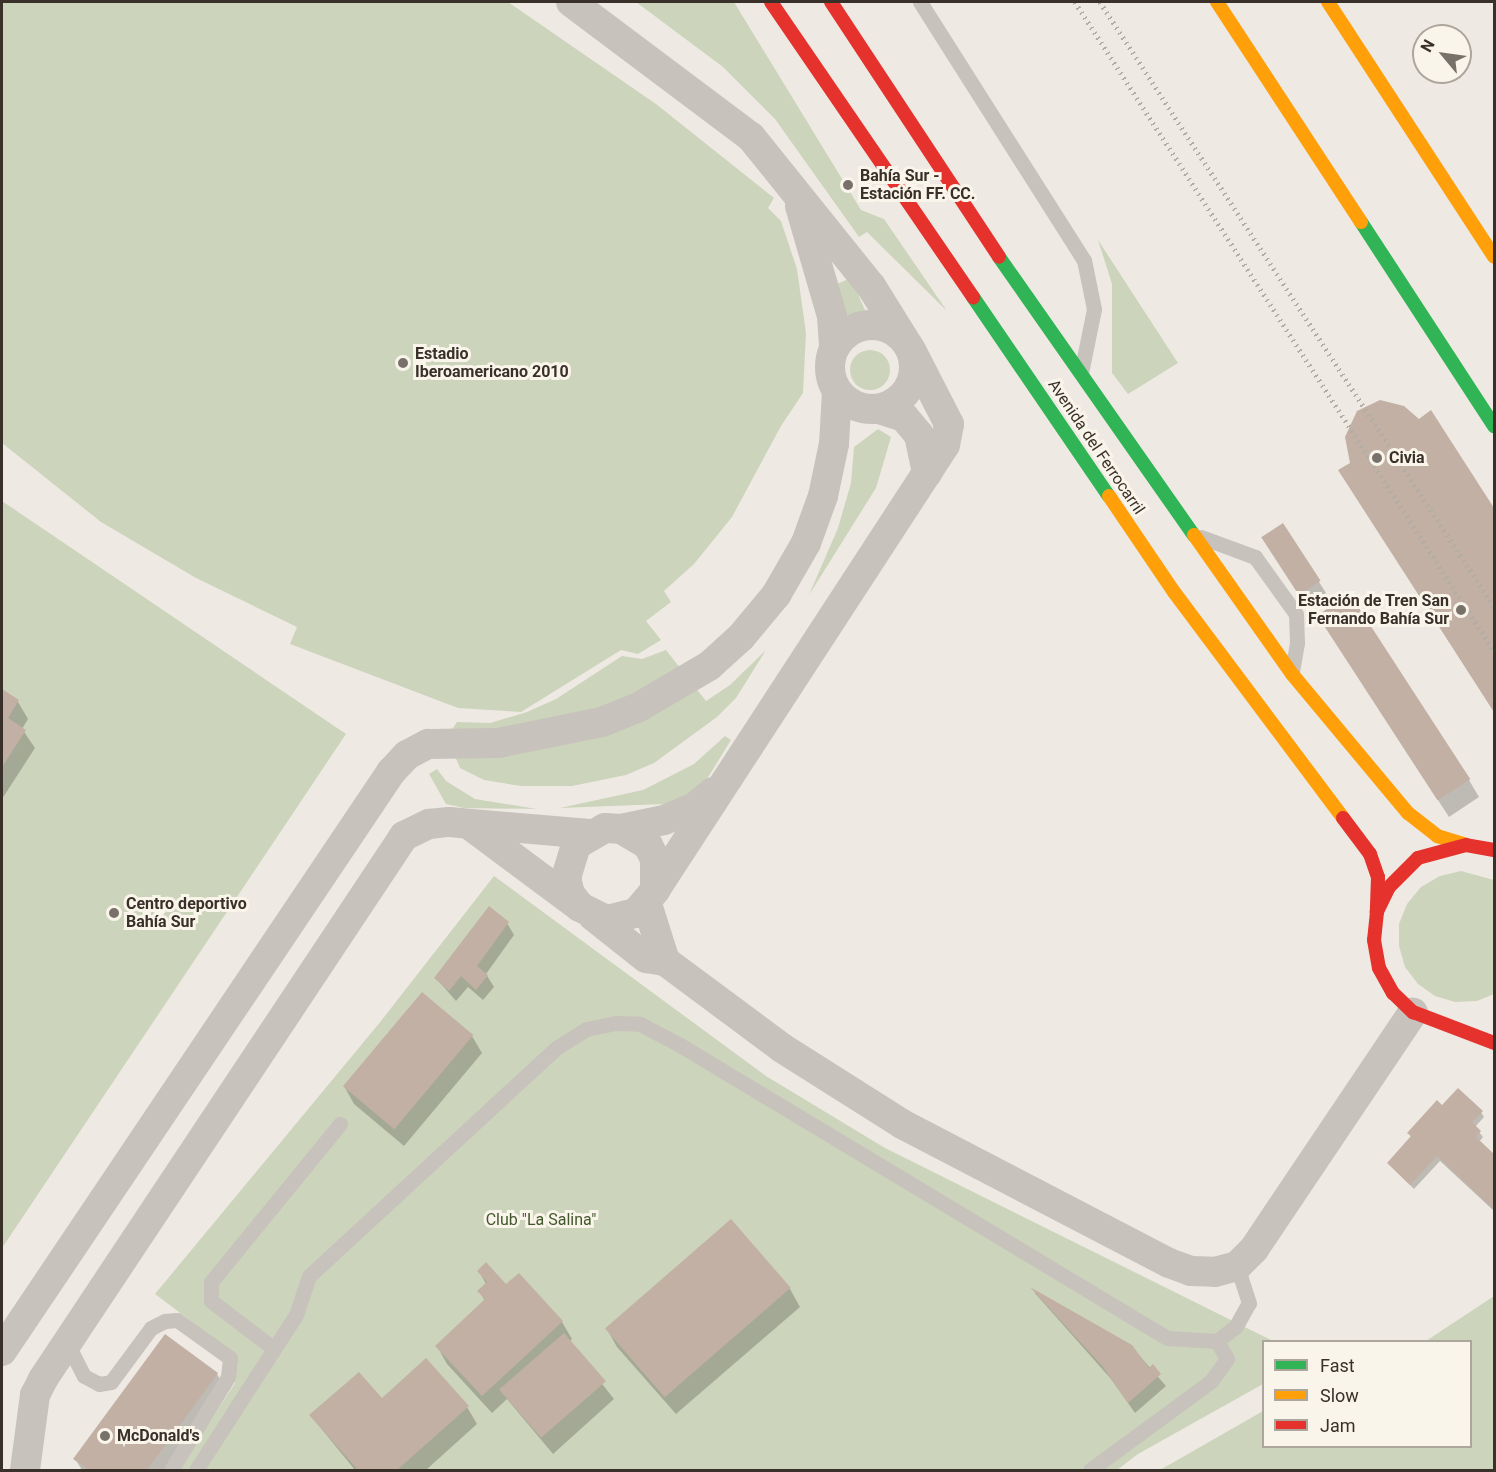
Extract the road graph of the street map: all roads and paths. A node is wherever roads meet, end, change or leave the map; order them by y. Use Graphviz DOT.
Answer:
graph roads {
  1 [pos="571,2"];
  2 [pos="771,2"];
  3 [pos="831,2"];
  4 [pos="920,2"];
  5 [pos="1217,2"];
  6 [pos="1328,2"];
  7 [pos="798,200"];
  8 [pos="1494,257"];
  9 [pos="907,345"];
  10 [pos="834,348"];
  11 [pos="1080,376"];
  12 [pos="837,392"];
  13 [pos="879,409"];
  14 [pos="1494,426"];
  15 [pos="927,472"];
  16 [pos="1191,534"];
  17 [pos="1292,674"];
  18 [pos="725,782"];
  19 [pos="471,826"];
  20 [pos="621,829"];
  21 [pos="589,834"];
  22 [pos="1466,845"];
  23 [pos="1494,850"];
  24 [pos="651,897"];
  25 [pos="587,912"];
  26 [pos="1377,912"];
  27 [pos="665,961"];
  28 [pos="1413,1012"];
  29 [pos="1486,1026"];
  30 [pos="1461,1029"];
  31 [pos="1494,1043"];
  32 [pos="340,1124"];
  33 [pos="1237,1266"];
  34 [pos="1217,1341"];
  35 [pos="67,1343"];
  36 [pos="273,1348"];
  37 [pos="2,1351"];
  38 [pos="25,1470"];
  39 [pos="171,1470"];
  40 [pos="196,1470"];
  41 [pos="1090,1470"];
  1 -- 7 [label="street"];
  2 -- 26 [label="main road, Avenida del Ferrocarril"];
  3 -- 11 [label="main road, Avenida del Ferrocarril"];
  4 -- 11 [label="lane"];
  5 -- 14 [label="main road"];
  6 -- 8 [label="main road"];
  7 -- 9 [label="street"];
  7 -- 10 [label="street"];
  9 -- 10 [label="street"];
  9 -- 13 [label="street"];
  9 -- 15 [label="street"];
  10 -- 12 [label="street"];
  11 -- 16 [label="main road, Avenida del Ferrocarril"];
  12 -- 13 [label="street"];
  12 -- 37 [label="street"];
  13 -- 15 [label="street"];
  15 -- 18 [label="street"];
  16 -- 17 [label="main road, Avenida del Ferrocarril"];
  16 -- 17 [label="lane"];
  17 -- 22 [label="main road, Avenida del Ferrocarril"];
  18 -- 20 [label="street"];
  18 -- 24 [label="street"];
  19 -- 21 [label="street"];
  19 -- 25 [label="street"];
  19 -- 35 [label="street"];
  20 -- 21 [label="street"];
  20 -- 24 [label="street"];
  21 -- 25 [label="street"];
  22 -- 23 [label="main road"];
  22 -- 26 [label="main road"];
  24 -- 25 [label="street"];
  24 -- 27 [label="street"];
  25 -- 27 [label="street"];
  26 -- 28 [label="main road, Avenida del Ferrocarril"];
  27 -- 33 [label="street"];
  28 -- 30 [label="main road, Avenida del Ferrocarril"];
  28 -- 33 [label="street"];
  29 -- 30 [label="main road"];
  30 -- 31 [label="main road"];
  32 -- 36 [label="lane"];
  33 -- 34 [label="lane"];
  34 -- 36 [label="lane"];
  34 -- 41 [label="lane"];
  35 -- 38 [label="street"];
  35 -- 39 [label="lane"];
  36 -- 40 [label="lane"];
}
